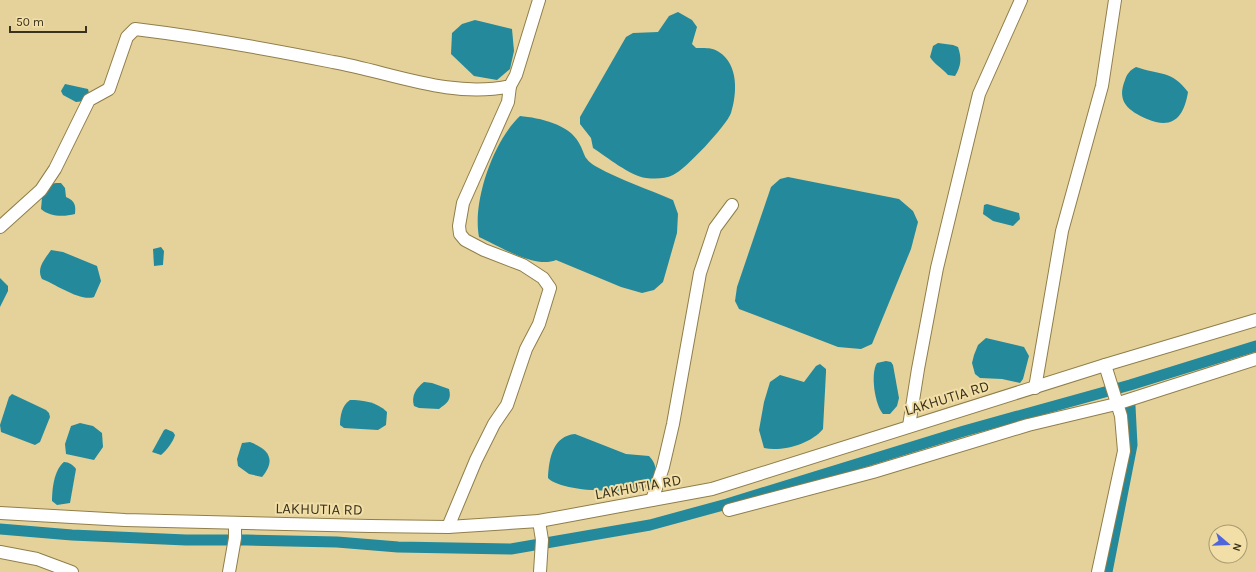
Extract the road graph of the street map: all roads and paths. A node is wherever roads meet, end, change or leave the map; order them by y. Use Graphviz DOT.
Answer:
graph roads {
  1 [pos="539,0"];
  2 [pos="1021,0"];
  3 [pos="1115,0"];
  4 [pos="510,86"];
  5 [pos="732,206"];
  6 [pos="0,227"];
  7 [pos="1256,320"];
  8 [pos="1256,359"];
  9 [pos="1105,365"];
  10 [pos="1034,388"];
  11 [pos="1116,404"];
  12 [pos="910,426"];
  13 [pos="652,500"];
  14 [pos="729,510"];
  15 [pos="0,513"];
  16 [pos="539,521"];
  17 [pos="235,524"];
  18 [pos="448,527"];
  19 [pos="0,552"];
  20 [pos="72,572"];
  21 [pos="229,572"];
  22 [pos="540,572"];
  23 [pos="1098,572"];
  1 -- 4 [label="street"];
  2 -- 12 [label="street"];
  3 -- 10 [label="street"];
  4 -- 6 [label="street"];
  4 -- 18 [label="street"];
  5 -- 13 [label="street"];
  7 -- 9 [label="street, LAKHUTIA RD"];
  8 -- 11 [label="street"];
  9 -- 10 [label="street, LAKHUTIA RD"];
  9 -- 11 [label="street"];
  10 -- 12 [label="street, LAKHUTIA RD"];
  11 -- 14 [label="street"];
  11 -- 23 [label="street"];
  12 -- 13 [label="street, LAKHUTIA RD"];
  13 -- 16 [label="street, LAKHUTIA RD"];
  15 -- 17 [label="street, LAKHUTIA RD"];
  16 -- 18 [label="street, LAKHUTIA RD"];
  16 -- 22 [label="street"];
  17 -- 18 [label="street, LAKHUTIA RD"];
  17 -- 21 [label="street"];
  19 -- 20 [label="street"];
}
